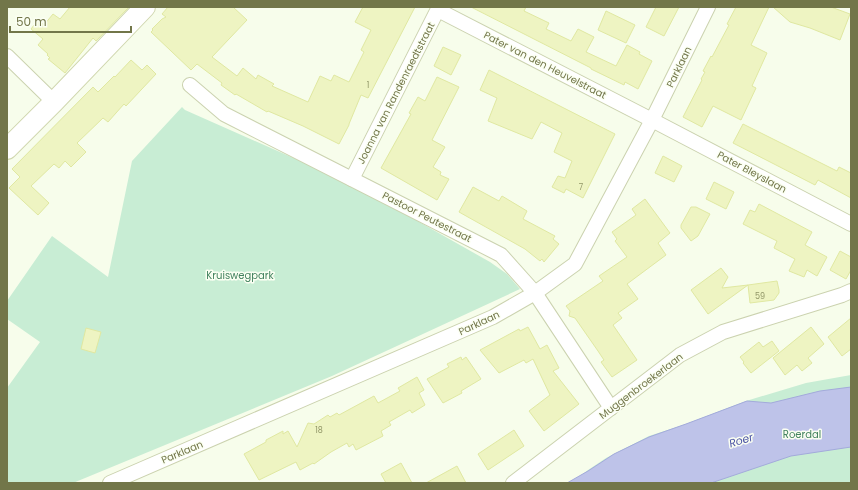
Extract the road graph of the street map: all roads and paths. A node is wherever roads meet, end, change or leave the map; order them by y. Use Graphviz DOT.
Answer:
graph roads {
  1 [pos="145,7"];
  2 [pos="708,7"];
  3 [pos="438,9"];
  4 [pos="7,56"];
  5 [pos="190,85"];
  6 [pos="54,102"];
  7 [pos="652,120"];
  8 [pos="7,149"];
  9 [pos="352,179"];
  10 [pos="851,224"];
  11 [pos="851,291"];
  12 [pos="535,293"];
  13 [pos="611,408"];
  14 [pos="110,483"];
  15 [pos="513,483"];
  1 -- 6 [label="street"];
  2 -- 7 [label="street, Parklaan"];
  3 -- 7 [label="street, Pater van den Heuvelstraat"];
  3 -- 9 [label="street, Joanna van Randenraedtstraat"];
  4 -- 6 [label="street"];
  5 -- 9 [label="street, Pastoor Peutestraat"];
  6 -- 8 [label="street"];
  7 -- 10 [label="street, Pater Bleyslaan"];
  7 -- 12 [label="street, Parklaan"];
  9 -- 12 [label="street, Pastoor Peutestraat"];
  11 -- 13 [label="street, Muggenbroekerlaan"];
  12 -- 13 [label="street, Pastoor Peutestraat"];
  12 -- 14 [label="street, Parklaan"];
  13 -- 15 [label="street, Muggenbroekerlaan"];
}
